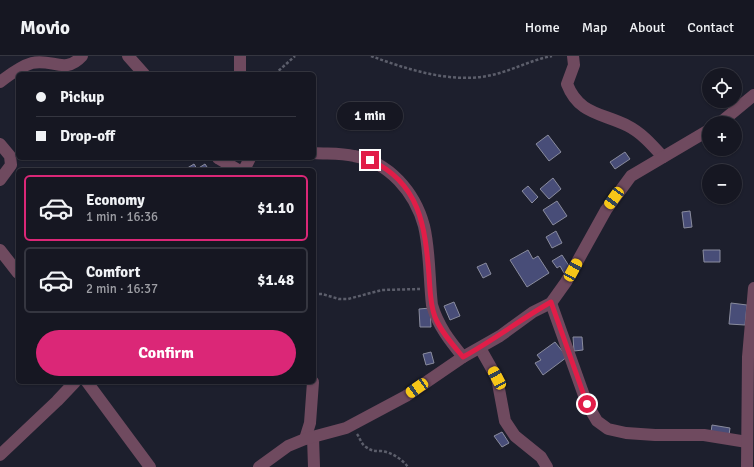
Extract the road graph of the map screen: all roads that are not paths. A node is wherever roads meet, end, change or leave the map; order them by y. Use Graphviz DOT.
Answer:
graph roads {
  1 [pos="82,56"];
  2 [pos="128,56"];
  3 [pos="240,56"];
  4 [pos="573,56"];
  5 [pos="16,72"];
  6 [pos="16,72"];
  7 [pos="142,72"];
  8 [pos="240,72"];
  9 [pos="0,82"];
  10 [pos="754,95"];
  11 [pos="728,116"];
  12 [pos="702,134"];
  13 [pos="0,144"];
  14 [pos="316,153"];
  15 [pos="663,157"];
  16 [pos="221,160"];
  17 [pos="235,168"];
  18 [pos="0,180"];
  19 [pos="0,250"];
  20 [pos="16,270"];
  21 [pos="754,288"];
  22 [pos="551,302"];
  23 [pos="480,348"];
  24 [pos="463,357"];
  25 [pos="73,384"];
  26 [pos="88,384"];
  27 [pos="313,384"];
  28 [pos="309,438"];
  29 [pos="747,442"];
  30 [pos="0,454"];
  31 [pos="150,467"];
  32 [pos="259,467"];
  33 [pos="314,467"];
  34 [pos="547,467"];
  35 [pos="747,467"];
  1 -- 6 [label="street"];
  2 -- 7 [label="street"];
  3 -- 8 [label="street"];
  4 -- 15 [label="street"];
  5 -- 9 [label="street"];
  10 -- 11 [label="street"];
  12 -- 15 [label="street"];
  13 -- 18 [label="street"];
  14 -- 24 [label="street"];
  15 -- 22 [label="street"];
  16 -- 17 [label="street"];
  19 -- 20 [label="street"];
  21 -- 29 [label="street"];
  22 -- 23 [label="street"];
  22 -- 29 [label="street"];
  23 -- 24 [label="street"];
  23 -- 34 [label="street"];
  24 -- 28 [label="street"];
  25 -- 30 [label="street"];
  26 -- 31 [label="street"];
  27 -- 28 [label="street"];
  28 -- 32 [label="street"];
  28 -- 33 [label="street"];
  29 -- 35 [label="street"];
}
